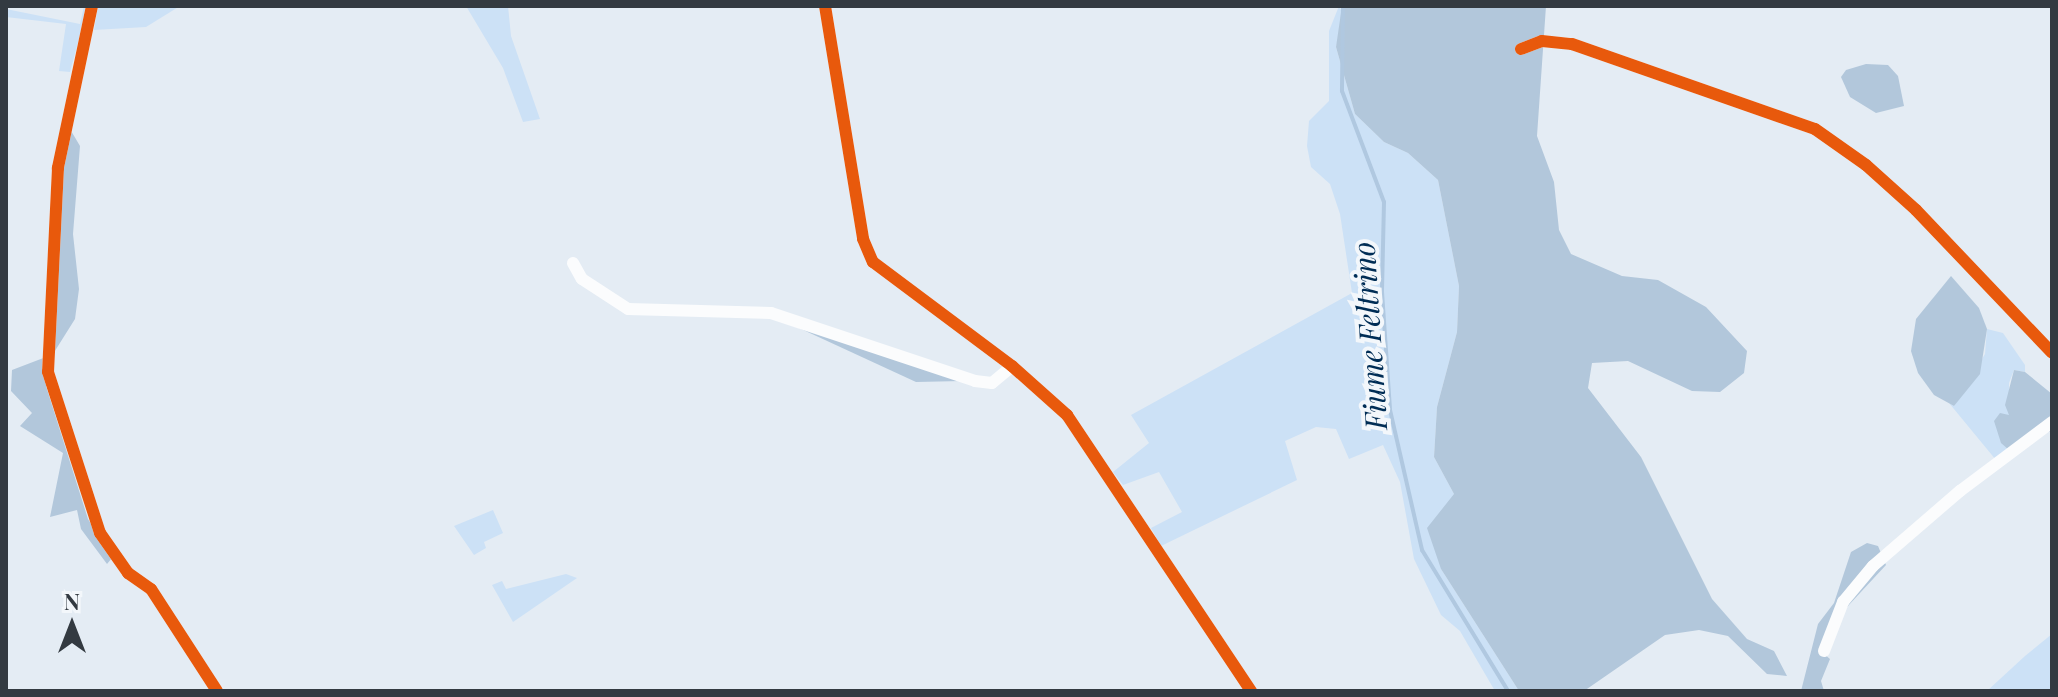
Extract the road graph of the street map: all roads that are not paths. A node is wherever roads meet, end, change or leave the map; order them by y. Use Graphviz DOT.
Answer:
graph roads {
  1 [pos="92,6"];
  2 [pos="825,6"];
  3 [pos="1521,49"];
  4 [pos="573,263"];
  5 [pos="2052,353"];
  6 [pos="1012,366"];
  7 [pos="2052,422"];
  8 [pos="1824,651"];
  9 [pos="217,691"];
  10 [pos="1251,691"];
  1 -- 9 [label="street"];
  2 -- 6 [label="street"];
  3 -- 5 [label="street"];
  4 -- 6 [label="street"];
  6 -- 10 [label="street"];
  7 -- 8 [label="street"];
}
